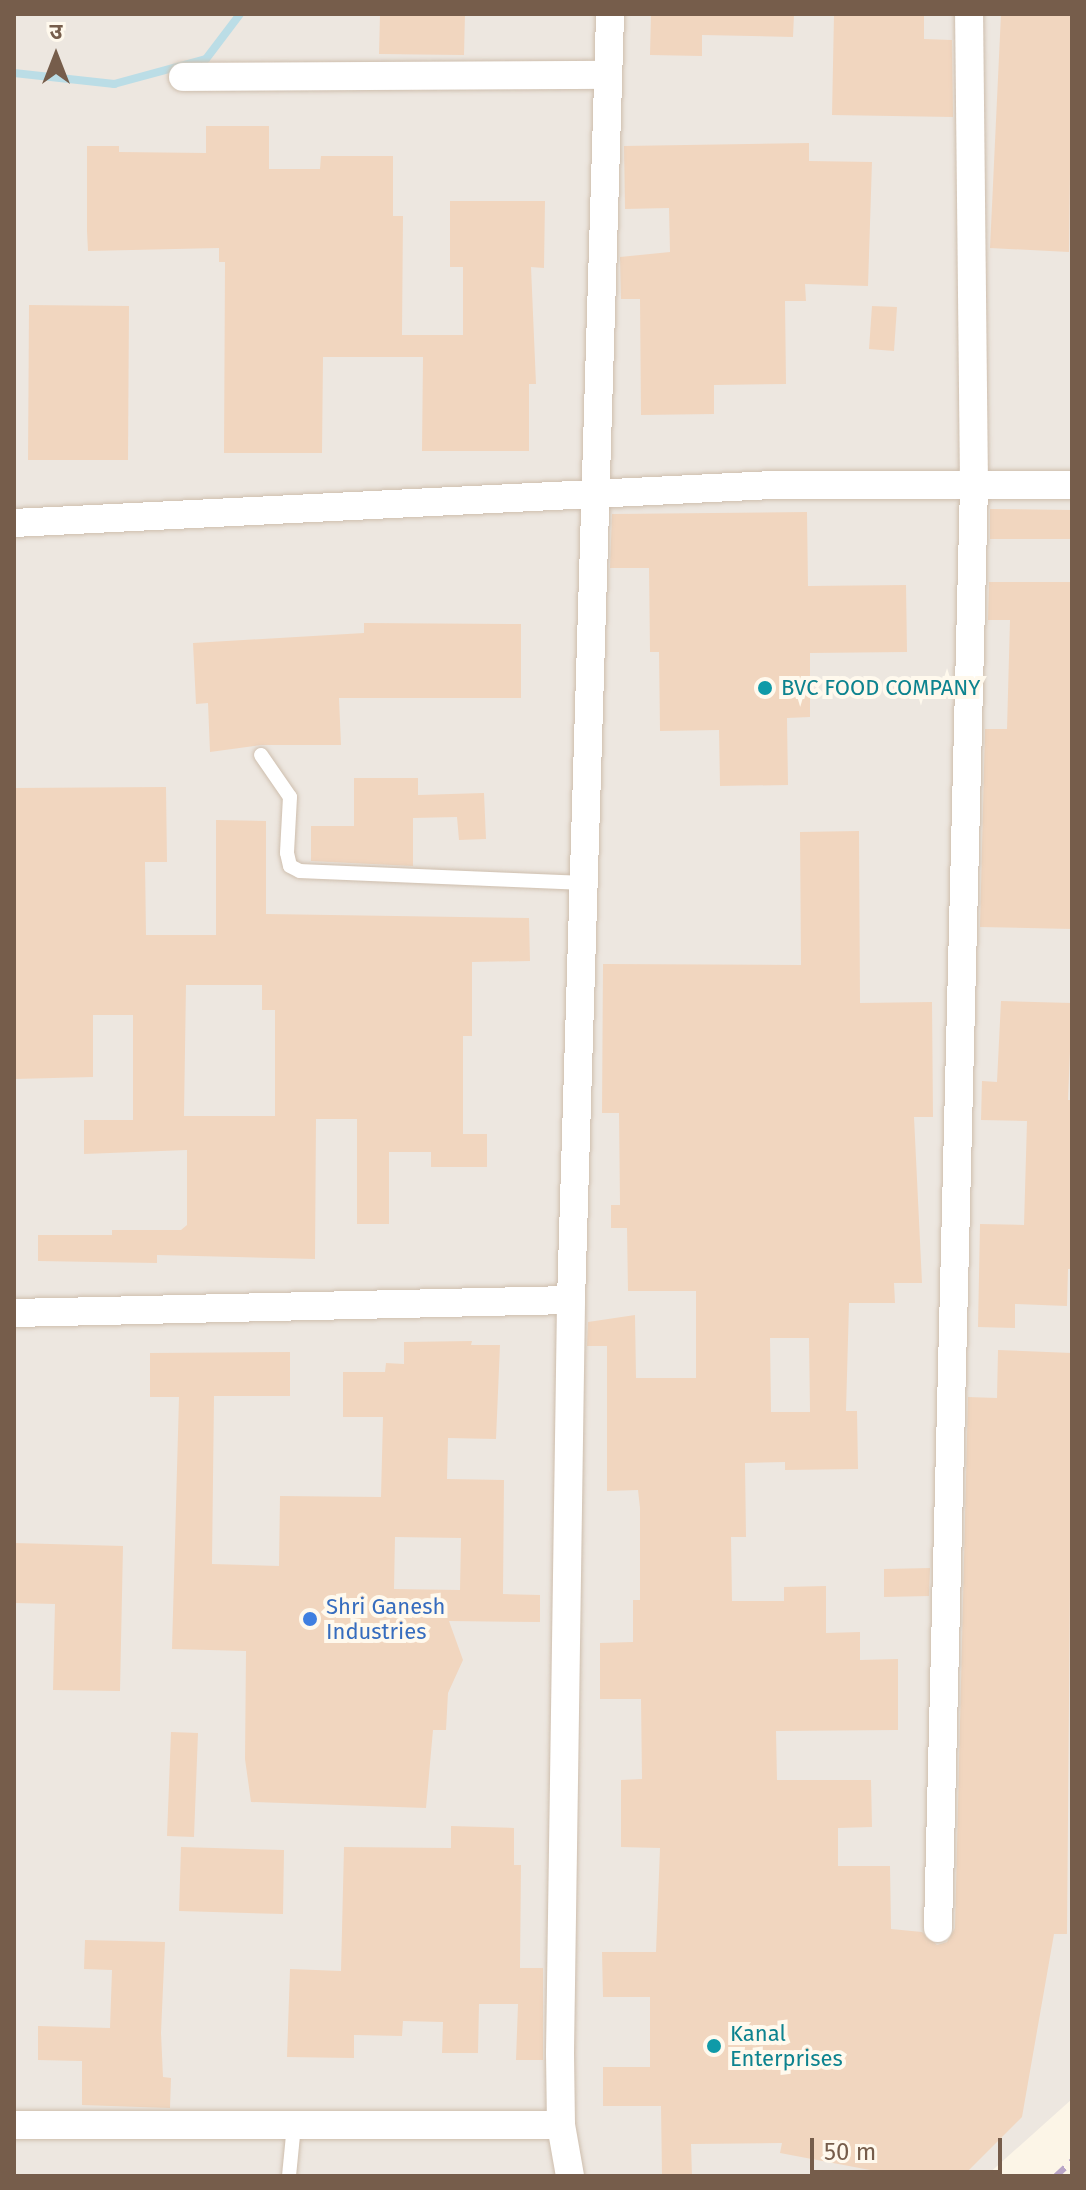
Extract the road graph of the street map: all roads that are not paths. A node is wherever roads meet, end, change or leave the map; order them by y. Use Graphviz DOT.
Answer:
graph roads {
  1 [pos="610,14"];
  2 [pos="969,14"];
  3 [pos="608,75"];
  4 [pos="183,77"];
  5 [pos="974,485"];
  6 [pos="1072,485"];
  7 [pos="595,494"];
  8 [pos="14,523"];
  9 [pos="261,755"];
  10 [pos="584,883"];
  11 [pos="571,1300"];
  12 [pos="14,1313"];
  13 [pos="938,1928"];
  14 [pos="14,2125"];
  15 [pos="294,2125"];
  16 [pos="561,2125"];
  17 [pos="289,2176"];
  18 [pos="570,2176"];
  1 -- 3 [label="street"];
  2 -- 5 [label="street"];
  3 -- 4 [label="street"];
  3 -- 7 [label="street"];
  5 -- 6 [label="street"];
  5 -- 7 [label="street"];
  5 -- 13 [label="street"];
  7 -- 8 [label="street"];
  7 -- 10 [label="street"];
  9 -- 10 [label="lane"];
  10 -- 11 [label="street"];
  11 -- 12 [label="street"];
  11 -- 16 [label="street"];
  14 -- 15 [label="street"];
  15 -- 16 [label="street"];
  15 -- 17 [label="lane"];
  16 -- 18 [label="street"];
}
